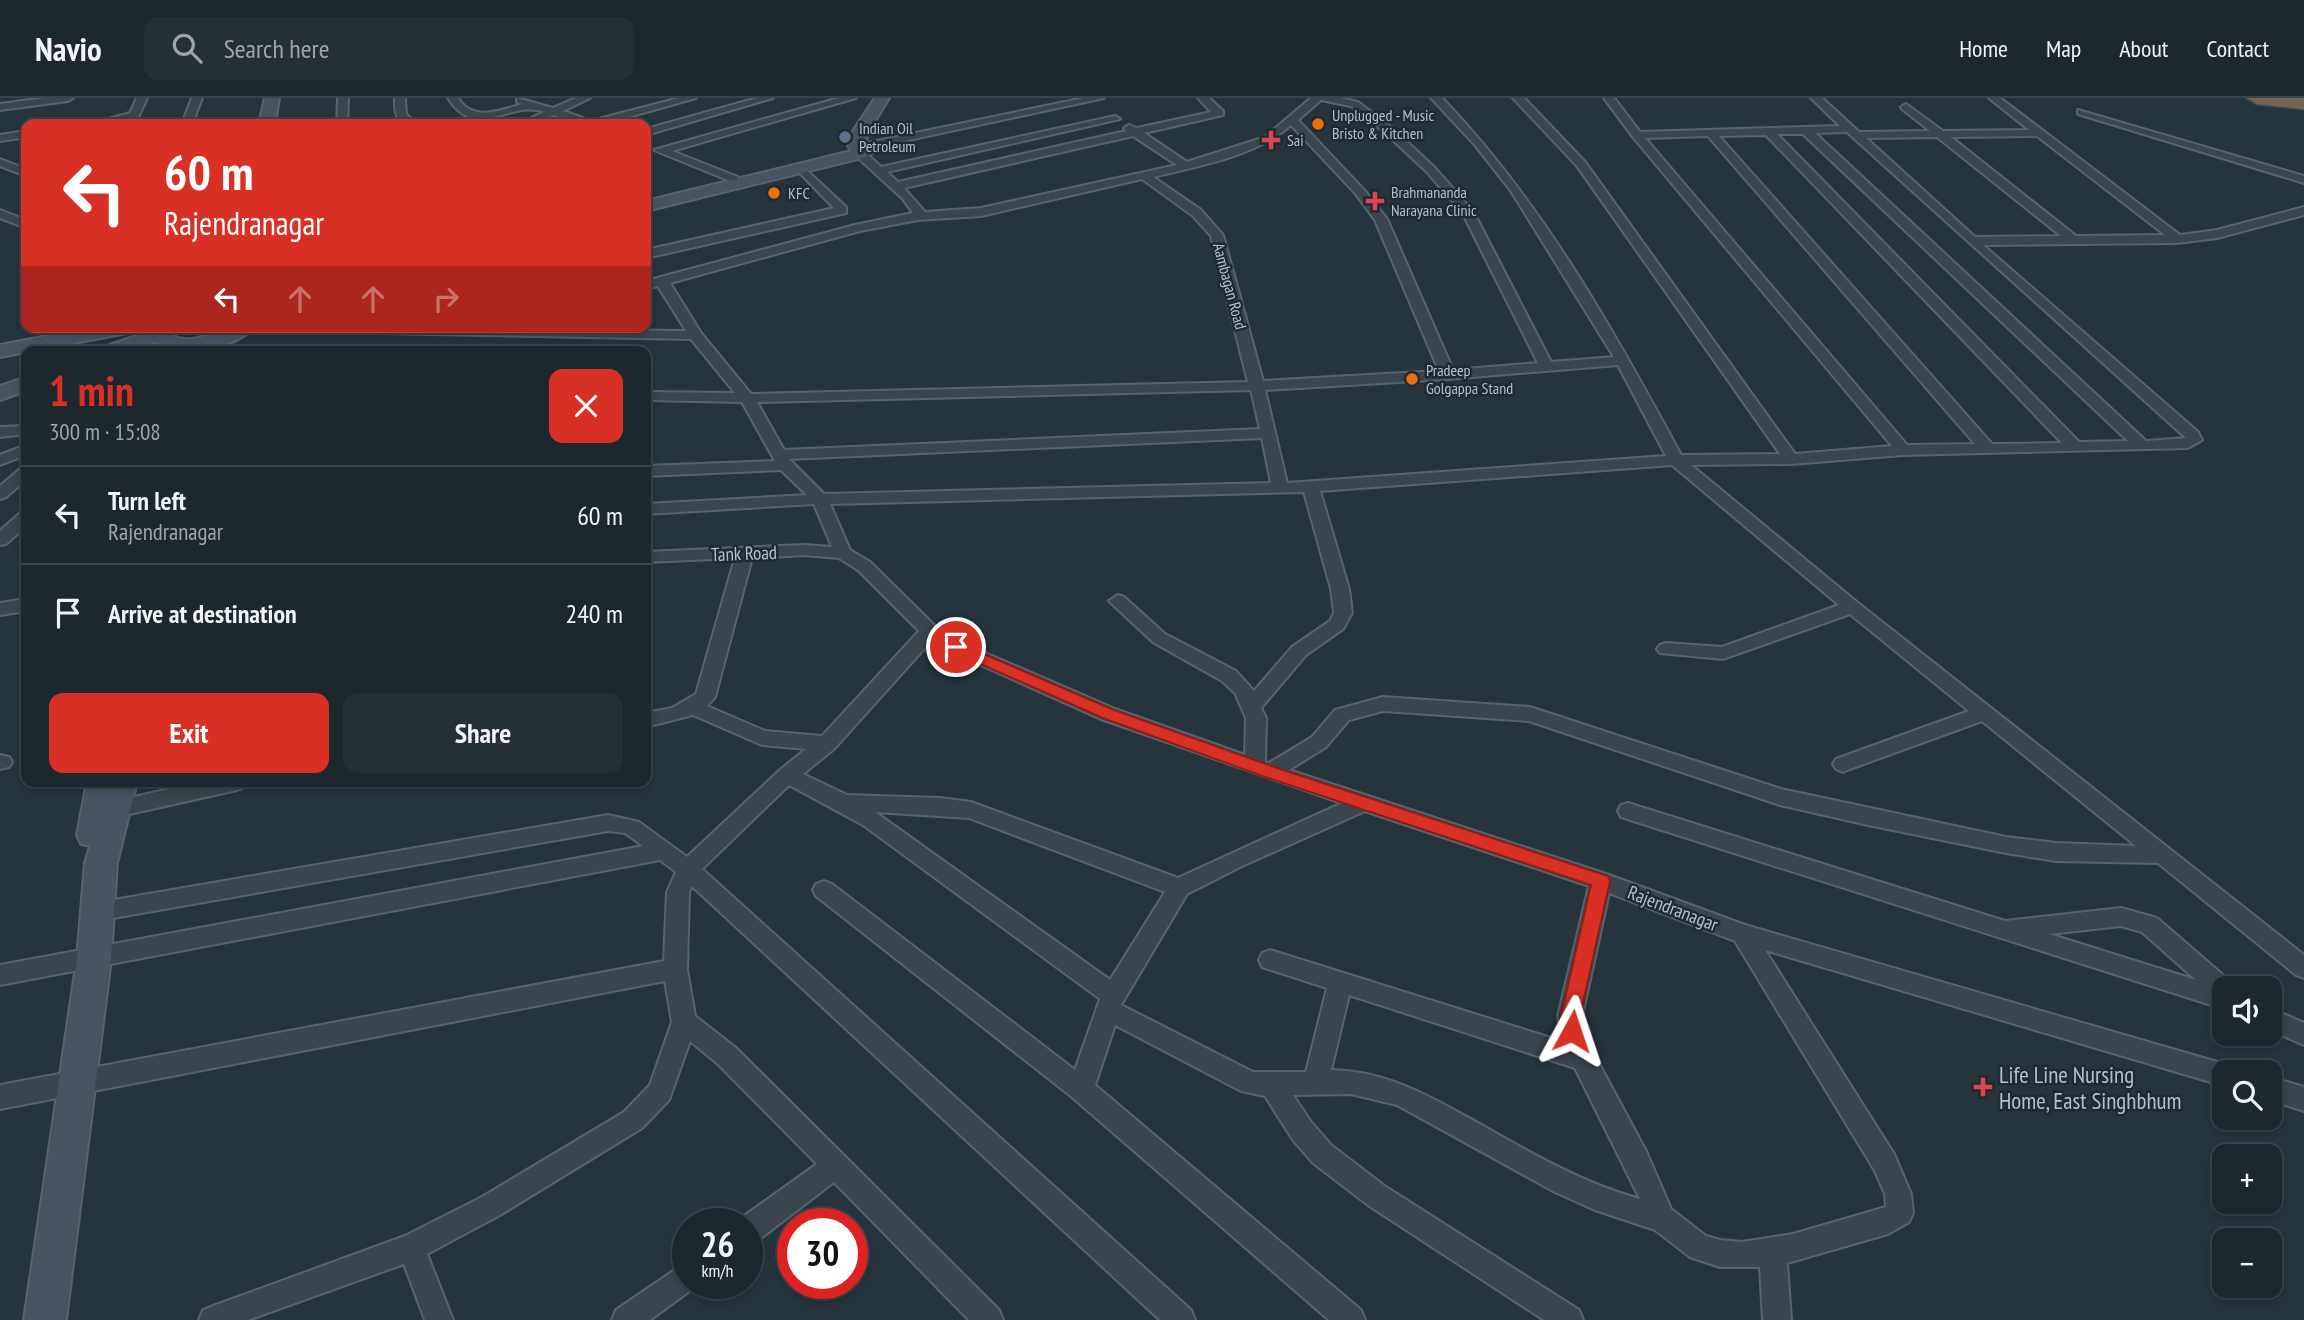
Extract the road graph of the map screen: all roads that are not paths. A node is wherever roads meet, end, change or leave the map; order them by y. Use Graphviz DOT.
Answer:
graph roads {
  1 [pos="68,98"];
  2 [pos="142,98"];
  3 [pos="197,98"];
  4 [pos="259,98"];
  5 [pos="272,98"];
  6 [pos="343,98"];
  7 [pos="400,98"];
  8 [pos="453,98"];
  9 [pos="518,98"];
  10 [pos="584,98"];
  11 [pos="691,98"];
  12 [pos="768,98"];
  13 [pos="851,98"];
  14 [pos="883,98"];
  15 [pos="1203,98"];
  16 [pos="1317,98"];
  17 [pos="1325,98"];
  18 [pos="1436,98"];
  19 [pos="1518,98"];
  20 [pos="1609,98"];
  21 [pos="1816,98"];
  22 [pos="1994,98"];
  23 [pos="2257,98"];
  24 [pos="2298,98"];
  25 [pos="1091,99"];
  26 [pos="2304,101"];
  27 [pos="530,104"];
  28 [pos="0,107"];
  29 [pos="1906,107"];
  30 [pos="2082,112"];
  31 [pos="553,113"];
  32 [pos="1115,118"];
  33 [pos="132,119"];
  34 [pos="189,119"];
  35 [pos="255,119"];
  36 [pos="268,119"];
  37 [pos="342,119"];
  38 [pos="403,119"];
  39 [pos="537,119"];
  40 [pos="574,119"];
  41 [pos="610,119"];
  42 [pos="1292,120"];
  43 [pos="1805,130"];
  44 [pos="651,131"];
  45 [pos="1768,131"];
  46 [pos="1135,132"];
  47 [pos="1854,132"];
  48 [pos="1711,133"];
  49 [pos="2039,133"];
  50 [pos="1941,134"];
  51 [pos="21,135"];
  52 [pos="1637,135"];
  53 [pos="0,138"];
  54 [pos="651,146"];
  55 [pos="662,150"];
  56 [pos="858,150"];
  57 [pos="0,162"];
  58 [pos="1186,166"];
  59 [pos="803,170"];
  60 [pos="21,171"];
  61 [pos="878,171"];
  62 [pos="1145,176"];
  63 [pos="734,178"];
  64 [pos="2304,180"];
  65 [pos="896,186"];
  66 [pos="651,198"];
  67 [pos="651,205"];
  68 [pos="2304,211"];
  69 [pos="0,214"];
  70 [pos="918,216"];
  71 [pos="21,222"];
  72 [pos="2072,239"];
  73 [pos="2177,239"];
  74 [pos="1972,241"];
  75 [pos="651,253"];
  76 [pos="662,281"];
  77 [pos="651,284"];
  78 [pos="95,333"];
  79 [pos="237,333"];
  80 [pos="530,333"];
  81 [pos="695,335"];
  82 [pos="163,339"];
  83 [pos="26,346"];
  84 [pos="133,346"];
  85 [pos="205,346"];
  86 [pos="213,346"];
  87 [pos="21,347"];
  88 [pos="0,351"];
  89 [pos="1623,360"];
  90 [pos="21,366"];
  91 [pos="1547,367"];
  92 [pos="0,369"];
  93 [pos="1448,375"];
  94 [pos="21,385"];
  95 [pos="1256,386"];
  96 [pos="0,394"];
  97 [pos="651,396"];
  98 [pos="747,398"];
  99 [pos="21,430"];
  100 [pos="0,432"];
  101 [pos="1269,433"];
  102 [pos="2142,446"];
  103 [pos="2076,447"];
  104 [pos="1988,449"];
  105 [pos="1903,450"];
  106 [pos="21,452"];
  107 [pos="1791,459"];
  108 [pos="0,460"];
  109 [pos="782,460"];
  110 [pos="1676,460"];
  111 [pos="651,471"];
  112 [pos="21,476"];
  113 [pos="1280,486"];
  114 [pos="1311,487"];
  115 [pos="0,494"];
  116 [pos="820,499"];
  117 [pos="651,509"];
  118 [pos="21,522"];
  119 [pos="2,542"];
  120 [pos="745,552"];
  121 [pos="843,553"];
  122 [pos="651,557"];
  123 [pos="1118,601"];
  124 [pos="21,606"];
  125 [pos="1852,607"];
  126 [pos="0,609"];
  127 [pos="930,631"];
  128 [pos="1666,649"];
  129 [pos="1252,706"];
  130 [pos="694,708"];
  131 [pos="1984,713"];
  132 [pos="651,719"];
  133 [pos="827,744"];
  134 [pos="1843,764"];
  135 [pos="1263,769"];
  136 [pos="787,775"];
  137 [pos="101,787"];
  138 [pos="195,787"];
  139 [pos="119,796"];
  140 [pos="844,803"];
  141 [pos="1363,803"];
  142 [pos="1628,811"];
  143 [pos="663,851"];
  144 [pos="2161,855"];
  145 [pos="102,863"];
  146 [pos="688,869"];
  147 [pos="1601,881"];
  148 [pos="1178,888"];
  149 [pos="824,890"];
  150 [pos="96,912"];
  151 [pos="2000,929"];
  152 [pos="1743,934"];
  153 [pos="94,959"];
  154 [pos="1270,960"];
  155 [pos="2304,968"];
  156 [pos="675,969"];
  157 [pos="0,975"];
  158 [pos="2212,980"];
  159 [pos="1340,983"];
  160 [pos="2212,995"];
  161 [pos="1110,1003"];
  162 [pos="684,1022"];
  163 [pos="2282,1024"];
  164 [pos="2304,1034"];
  165 [pos="1583,1059"];
  166 [pos="2212,1071"];
  167 [pos="1316,1083"];
  168 [pos="75,1084"];
  169 [pos="1273,1086"];
  170 [pos="1081,1089"];
  171 [pos="2282,1092"];
  172 [pos="0,1097"];
  173 [pos="2304,1099"];
  174 [pos="834,1167"];
  175 [pos="1662,1218"];
  176 [pos="763,1219"];
  177 [pos="411,1248"];
  178 [pos="1773,1253"];
  179 [pos="672,1287"];
  180 [pos="45,1320"];
  181 [pos="213,1320"];
  182 [pos="439,1320"];
  183 [pos="626,1320"];
  184 [pos="989,1320"];
  185 [pos="1181,1320"];
  186 [pos="1351,1320"];
  187 [pos="1569,1320"];
  188 [pos="1777,1320"];
  1 -- 28 [label="street"];
  2 -- 33 [label="street"];
  3 -- 34 [label="street"];
  4 -- 35 [label="main road"];
  5 -- 36 [label="main road"];
  6 -- 37 [label="street"];
  7 -- 38 [label="street"];
  8 -- 27 [label="street"];
  9 -- 27 [label="street"];
  10 -- 31 [label="street"];
  11 -- 41 [label="street"];
  12 -- 44 [label="street"];
  13 -- 55 [label="street"];
  14 -- 56 [label="main road"];
  15 -- 46 [label="street"];
  16 -- 42 [label="street"];
  17 -- 91 [label="street"];
  18 -- 89 [label="street"];
  19 -- 107 [label="street"];
  20 -- 52 [label="street"];
  21 -- 47 [label="street"];
  22 -- 49 [label="street"];
  23 -- 26 [label="highway"];
  24 -- 26 [label="highway"];
  25 -- 32 [label="street"];
  25 -- 56 [label="street"];
  27 -- 31 [label="street"];
  29 -- 50 [label="street"];
  30 -- 64 [label="street"];
  31 -- 39 [label="street"];
  31 -- 40 [label="street"];
  32 -- 46 [label="street"];
  32 -- 61 [label="street"];
  42 -- 58 [label="street"];
  42 -- 93 [label="street"];
  43 -- 45 [label="street"];
  43 -- 47 [label="street"];
  43 -- 102 [label="street"];
  45 -- 48 [label="street"];
  45 -- 103 [label="street"];
  46 -- 58 [label="street"];
  46 -- 65 [label="street"];
  47 -- 50 [label="street"];
  47 -- 74 [label="street"];
  48 -- 52 [label="street"];
  48 -- 104 [label="street"];
  49 -- 50 [label="street"];
  49 -- 73 [label="street"];
  50 -- 72 [label="street"];
  51 -- 53 [label="street"];
  52 -- 105 [label="street"];
  54 -- 55 [label="street"];
  55 -- 63 [label="street"];
  56 -- 59 [label="main road"];
  56 -- 61 [label="street"];
  56 -- 63 [label="main road"];
  57 -- 60 [label="street"];
  58 -- 62 [label="street"];
  59 -- 67 [label="main road"];
  59 -- 75 [label="street"];
  61 -- 65 [label="street"];
  62 -- 70 [label="street"];
  62 -- 95 [label="street, Aambagan Road"];
  63 -- 66 [label="main road"];
  65 -- 70 [label="street"];
  68 -- 73 [label="street"];
  69 -- 71 [label="street"];
  70 -- 76 [label="street"];
  72 -- 73 [label="street"];
  72 -- 74 [label="street"];
  74 -- 102 [label="street"];
  76 -- 77 [label="street"];
  76 -- 81 [label="street"];
  78 -- 83 [label="main road"];
  79 -- 86 [label="main road"];
  80 -- 81 [label="street"];
  81 -- 98 [label="street"];
  82 -- 84 [label="main road"];
  82 -- 85 [label="main road"];
  87 -- 88 [label="main road"];
  89 -- 91 [label="street"];
  89 -- 110 [label="street"];
  90 -- 92 [label="main road"];
  91 -- 93 [label="street"];
  93 -- 95 [label="street"];
  94 -- 96 [label="main road"];
  95 -- 98 [label="street"];
  95 -- 101 [label="street, Aambagan Road"];
  97 -- 98 [label="street"];
  98 -- 109 [label="street"];
  99 -- 100 [label="street"];
  101 -- 109 [label="street"];
  101 -- 113 [label="street, Aambagan Road"];
  102 -- 103 [label="street"];
  103 -- 104 [label="street"];
  104 -- 105 [label="street"];
  105 -- 107 [label="street"];
  106 -- 108 [label="street"];
  107 -- 110 [label="street"];
  109 -- 111 [label="street"];
  109 -- 116 [label="street"];
  110 -- 114 [label="street"];
  110 -- 125 [label="street"];
  112 -- 115 [label="street"];
  113 -- 114 [label="street"];
  113 -- 116 [label="street"];
  114 -- 129 [label="street"];
  116 -- 117 [label="street"];
  116 -- 121 [label="street"];
  118 -- 119 [label="street"];
  120 -- 121 [label="street, Tank Road"];
  120 -- 122 [label="street, Tank Road"];
  120 -- 130 [label="street"];
  121 -- 127 [label="street, Rajendranagar"];
  123 -- 129 [label="street"];
  124 -- 126 [label="street"];
  125 -- 128 [label="street"];
  125 -- 131 [label="street"];
  127 -- 133 [label="street"];
  127 -- 135 [label="street, Rajendranagar"];
  129 -- 135 [label="street"];
  130 -- 132 [label="street"];
  130 -- 133 [label="street"];
  131 -- 134 [label="street"];
  131 -- 144 [label="street"];
  133 -- 136 [label="street"];
  135 -- 141 [label="street, Rajendranagar"];
  135 -- 144 [label="street"];
  136 -- 140 [label="street"];
  136 -- 146 [label="street"];
  137 -- 145 [label="main road"];
  138 -- 139 [label="street"];
  139 -- 145 [label="main road"];
  140 -- 148 [label="street"];
  140 -- 161 [label="street"];
  141 -- 147 [label="street, Rajendranagar"];
  141 -- 148 [label="street"];
  142 -- 151 [label="street"];
  143 -- 146 [label="street"];
  143 -- 150 [label="street"];
  143 -- 153 [label="street"];
  144 -- 155 [label="street"];
  145 -- 150 [label="main road"];
  146 -- 156 [label="street"];
  146 -- 185 [label="street"];
  147 -- 152 [label="street, Rajendranagar"];
  147 -- 165 [label="street"];
  148 -- 161 [label="street"];
  149 -- 170 [label="street"];
  150 -- 153 [label="main road"];
  151 -- 158 [label="street"];
  151 -- 160 [label="street"];
  152 -- 166 [label="street, Rajendranagar"];
  152 -- 178 [label="street"];
  153 -- 157 [label="street"];
  153 -- 168 [label="main road"];
  154 -- 159 [label="street"];
  156 -- 162 [label="street"];
  156 -- 168 [label="street"];
  159 -- 165 [label="street"];
  159 -- 167 [label="street"];
  161 -- 169 [label="street"];
  161 -- 170 [label="street"];
  162 -- 174 [label="street"];
  162 -- 177 [label="street"];
  163 -- 164 [label="street"];
  165 -- 175 [label="street"];
  167 -- 169 [label="street"];
  167 -- 175 [label="street"];
  168 -- 172 [label="street"];
  168 -- 180 [label="main road"];
  169 -- 187 [label="street"];
  170 -- 186 [label="street"];
  171 -- 173 [label="street"];
  174 -- 176 [label="street"];
  174 -- 184 [label="street"];
  175 -- 178 [label="street"];
  177 -- 181 [label="street"];
  177 -- 182 [label="street"];
  178 -- 188 [label="street"];
  179 -- 183 [label="street"];
}
